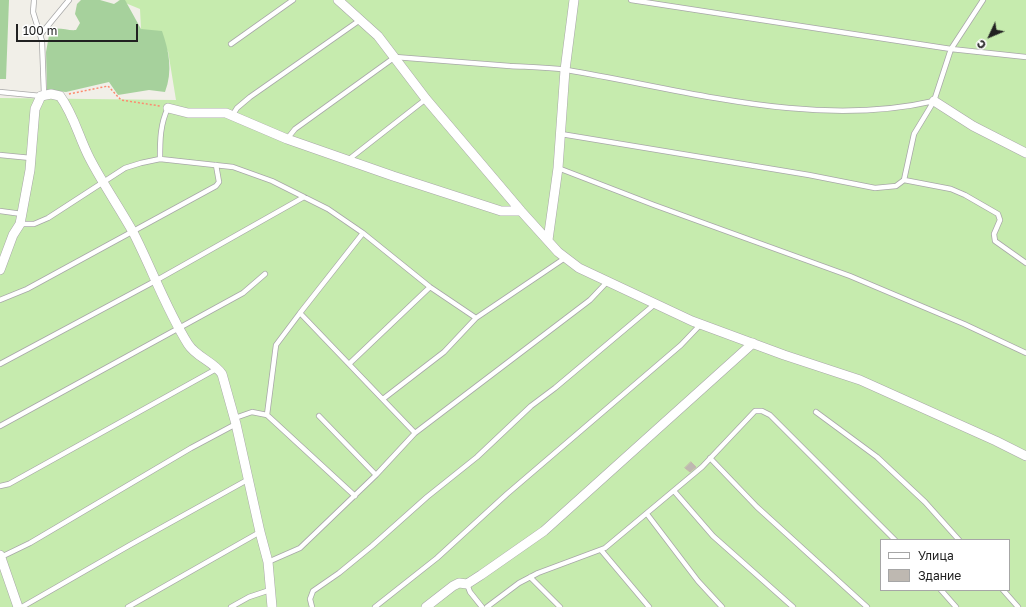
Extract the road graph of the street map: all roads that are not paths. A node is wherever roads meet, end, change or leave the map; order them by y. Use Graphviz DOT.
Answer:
graph roads {
  1 [pos="34,0"];
  2 [pos="69,0"];
  3 [pos="294,0"];
  4 [pos="338,0"];
  5 [pos="574,0"];
  6 [pos="631,0"];
  7 [pos="983,0"];
  8 [pos="360,20"];
  9 [pos="41,34"];
  10 [pos="231,44"];
  11 [pos="951,49"];
  12 [pos="395,57"];
  13 [pos="1026,57"];
  14 [pos="565,70"];
  15 [pos="0,92"];
  16 [pos="42,96"];
  17 [pos="426,99"];
  18 [pos="934,101"];
  19 [pos="168,108"];
  20 [pos="232,116"];
  21 [pos="561,134"];
  22 [pos="287,139"];
  23 [pos="1026,154"];
  24 [pos="0,155"];
  25 [pos="31,158"];
  26 [pos="160,159"];
  27 [pos="348,160"];
  28 [pos="216,165"];
  29 [pos="558,168"];
  30 [pos="904,180"];
  31 [pos="103,182"];
  32 [pos="304,197"];
  33 [pos="521,210"];
  34 [pos="0,211"];
  35 [pos="22,214"];
  36 [pos="20,224"];
  37 [pos="132,231"];
  38 [pos="363,233"];
  39 [pos="548,240"];
  40 [pos="565,258"];
  41 [pos="1026,263"];
  42 [pos="1,265"];
  43 [pos="265,274"];
  44 [pos="157,280"];
  45 [pos="608,281"];
  46 [pos="430,287"];
  47 [pos="0,300"];
  48 [pos="656,303"];
  49 [pos="300,314"];
  50 [pos="476,318"];
  51 [pos="701,324"];
  52 [pos="179,328"];
  53 [pos="753,343"];
  54 [pos="1026,353"];
  55 [pos="0,364"];
  56 [pos="349,364"];
  57 [pos="218,368"];
  58 [pos="383,399"];
  59 [pos="816,412"];
  60 [pos="267,415"];
  61 [pos="319,416"];
  62 [pos="236,421"];
  63 [pos="0,426"];
  64 [pos="415,433"];
  65 [pos="1026,456"];
  66 [pos="710,458"];
  67 [pos="376,475"];
  68 [pos="249,479"];
  69 [pos="0,486"];
  70 [pos="674,491"];
  71 [pos="355,496"];
  72 [pos="647,514"];
  73 [pos="260,532"];
  74 [pos="894,539"];
  75 [pos="958,539"];
  76 [pos="601,550"];
  77 [pos="0,556"];
  78 [pos="268,562"];
  79 [pos="2,569"];
  80 [pos="530,577"];
  81 [pos="467,584"];
  82 [pos="270,590"];
  83 [pos="941,591"];
  84 [pos="1004,591"];
  85 [pos="18,607"];
  86 [pos="22,607"];
  87 [pos="128,607"];
  88 [pos="231,607"];
  89 [pos="272,607"];
  90 [pos="312,607"];
  91 [pos="375,607"];
  92 [pos="426,607"];
  93 [pos="482,607"];
  94 [pos="487,607"];
  95 [pos="560,607"];
  96 [pos="649,607"];
  97 [pos="722,607"];
  98 [pos="793,607"];
  99 [pos="867,607"];
  100 [pos="956,607"];
  101 [pos="1018,607"];
  1 -- 9 [label="lane"];
  2 -- 9 [label="lane"];
  3 -- 10 [label="lane"];
  4 -- 8 [label="street"];
  5 -- 14 [label="street"];
  6 -- 11 [label="lane"];
  7 -- 11 [label="lane"];
  8 -- 12 [label="street"];
  8 -- 20 [label="lane"];
  9 -- 16 [label="lane"];
  11 -- 13 [label="lane"];
  11 -- 18 [label="lane"];
  12 -- 14 [label="lane"];
  12 -- 17 [label="street"];
  12 -- 22 [label="lane"];
  14 -- 18 [label="lane"];
  14 -- 21 [label="street"];
  15 -- 16 [label="lane"];
  16 -- 25 [label="street"];
  16 -- 31 [label="street"];
  17 -- 27 [label="lane"];
  17 -- 33 [label="street"];
  18 -- 23 [label="street"];
  18 -- 30 [label="lane"];
  19 -- 20 [label="street"];
  19 -- 26 [label="lane"];
  20 -- 22 [label="street"];
  21 -- 29 [label="street"];
  21 -- 30 [label="lane"];
  22 -- 27 [label="street"];
  24 -- 25 [label="lane"];
  25 -- 35 [label="street"];
  26 -- 28 [label="lane"];
  26 -- 31 [label="lane"];
  27 -- 33 [label="street"];
  28 -- 32 [label="lane"];
  28 -- 37 [label="lane"];
  29 -- 39 [label="street"];
  29 -- 54 [label="lane"];
  30 -- 41 [label="lane"];
  31 -- 36 [label="lane"];
  31 -- 37 [label="street"];
  32 -- 38 [label="lane"];
  32 -- 44 [label="lane"];
  33 -- 39 [label="street"];
  34 -- 35 [label="lane"];
  35 -- 36 [label="street"];
  36 -- 42 [label="street"];
  37 -- 44 [label="street"];
  37 -- 47 [label="lane"];
  38 -- 46 [label="lane"];
  38 -- 49 [label="lane"];
  39 -- 40 [label="street"];
  40 -- 45 [label="street"];
  40 -- 50 [label="lane"];
  43 -- 52 [label="lane"];
  44 -- 52 [label="street"];
  44 -- 55 [label="lane"];
  45 -- 48 [label="street"];
  45 -- 64 [label="lane"];
  46 -- 50 [label="lane"];
  46 -- 56 [label="lane"];
  48 -- 51 [label="street"];
  48 -- 90 [label="lane"];
  49 -- 56 [label="lane"];
  49 -- 60 [label="lane"];
  50 -- 58 [label="lane"];
  51 -- 53 [label="street"];
  51 -- 91 [label="lane"];
  52 -- 57 [label="street"];
  52 -- 63 [label="lane"];
  53 -- 65 [label="street"];
  53 -- 81 [label="street"];
  56 -- 58 [label="lane"];
  57 -- 62 [label="street"];
  57 -- 69 [label="lane"];
  58 -- 64 [label="lane"];
  59 -- 75 [label="lane"];
  60 -- 62 [label="lane"];
  60 -- 71 [label="lane"];
  61 -- 67 [label="lane"];
  62 -- 68 [label="street"];
  62 -- 77 [label="lane"];
  64 -- 67 [label="lane"];
  66 -- 70 [label="lane"];
  66 -- 74 [label="lane"];
  66 -- 99 [label="lane"];
  67 -- 71 [label="lane"];
  68 -- 73 [label="street"];
  68 -- 86 [label="lane"];
  70 -- 72 [label="lane"];
  70 -- 98 [label="lane"];
  71 -- 78 [label="lane"];
  72 -- 76 [label="lane"];
  72 -- 97 [label="lane"];
  73 -- 78 [label="street"];
  73 -- 87 [label="lane"];
  76 -- 80 [label="lane"];
  76 -- 96 [label="lane"];
  77 -- 79 [label="street"];
  78 -- 82 [label="street"];
  79 -- 85 [label="street"];
  80 -- 94 [label="lane"];
  80 -- 95 [label="lane"];
  81 -- 92 [label="street"];
  81 -- 93 [label="lane"];
  82 -- 88 [label="lane"];
  82 -- 89 [label="street"];
  83 -- 100 [label="lane"];
  84 -- 101 [label="lane"];
}
